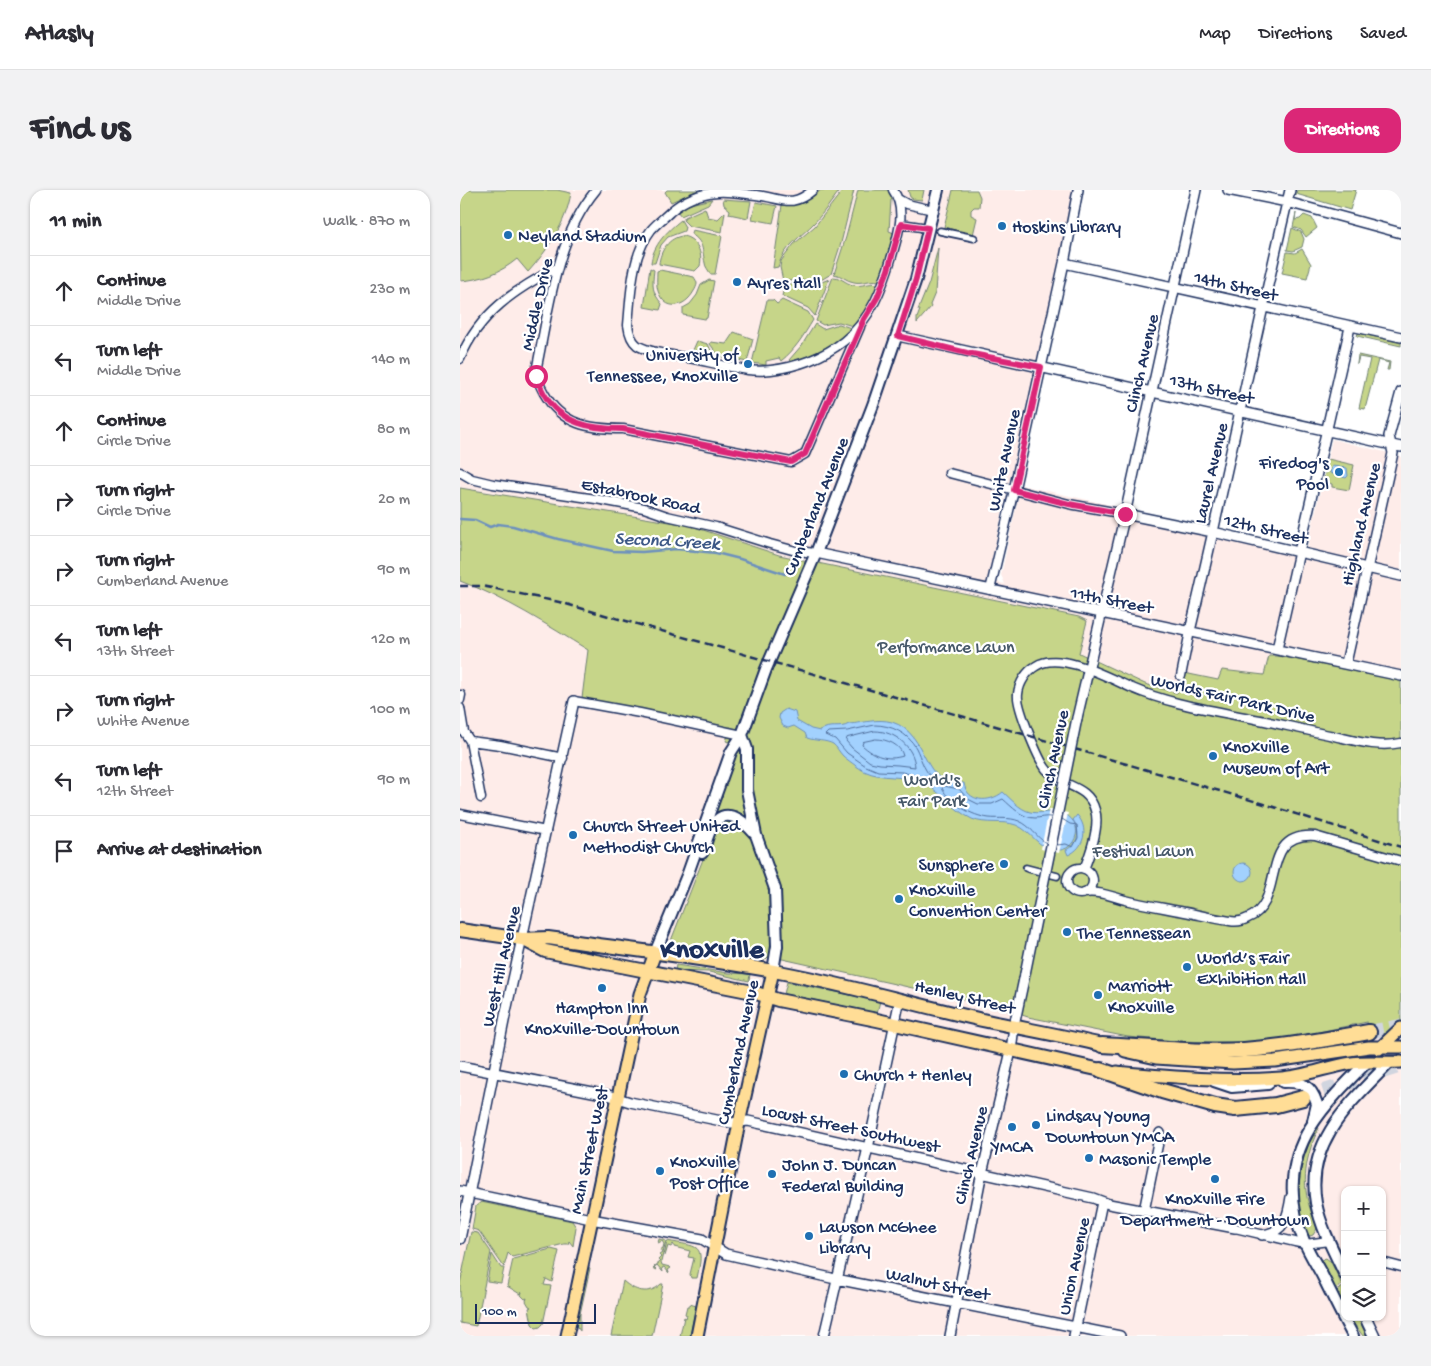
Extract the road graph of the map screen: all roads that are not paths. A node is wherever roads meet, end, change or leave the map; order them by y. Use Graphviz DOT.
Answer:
graph roads {
  1 [pos="596,190"];
  2 [pos="813,190"];
  3 [pos="893,190"];
  4 [pos="938,190"];
  5 [pos="1078,190"];
  6 [pos="1196,190"];
  7 [pos="1228,190"];
  8 [pos="1290,190"];
  9 [pos="898,200"];
  10 [pos="1287,202"];
  11 [pos="933,210"];
  12 [pos="901,224"];
  13 [pos="928,228"];
  14 [pos="940,230"];
  15 [pos="1401,233"];
  16 [pos="974,238"];
  17 [pos="1064,263"];
  18 [pos="558,267"];
  19 [pos="1175,287"];
  20 [pos="1262,307"];
  21 [pos="864,319"];
  22 [pos="1350,327"];
  23 [pos="898,336"];
  24 [pos="1401,338"];
  25 [pos="460,359"];
  26 [pos="1041,367"];
  27 [pos="1152,392"];
  28 [pos="1401,392"];
  29 [pos="1241,412"];
  30 [pos="1326,431"];
  31 [pos="1390,444"];
  32 [pos="1401,447"];
  33 [pos="460,472"];
  34 [pos="949,473"];
  35 [pos="1014,490"];
  36 [pos="1125,514"];
  37 [pos="1213,532"];
  38 [pos="1298,552"];
  39 [pos="816,553"];
  40 [pos="1367,569"];
  41 [pos="1401,576"];
  42 [pos="990,590"];
  43 [pos="1100,612"];
  44 [pos="1190,631"];
  45 [pos="1277,649"];
  46 [pos="1346,663"];
  47 [pos="1087,668"];
  48 [pos="1181,676"];
  49 [pos="1401,676"];
  50 [pos="574,701"];
  51 [pos="460,708"];
  52 [pos="742,736"];
  53 [pos="470,742"];
  54 [pos="1401,743"];
  55 [pos="563,758"];
  56 [pos="480,798"];
  57 [pos="460,814"];
  58 [pos="546,831"];
  59 [pos="756,834"];
  60 [pos="1401,861"];
  61 [pos="1026,868"];
  62 [pos="1084,869"];
  63 [pos="688,873"];
  64 [pos="1092,875"];
  65 [pos="1057,876"];
  66 [pos="1084,893"];
  67 [pos="1110,896"];
  68 [pos="460,930"];
  69 [pos="522,939"];
  70 [pos="655,953"];
  71 [pos="772,971"];
  72 [pos="648,972"];
  73 [pos="766,996"];
  74 [pos="900,999"];
  75 [pos="895,1024"];
  76 [pos="1014,1026"];
  77 [pos="1401,1028"];
  78 [pos="1369,1032"];
  79 [pos="1102,1045"];
  80 [pos="1382,1046"];
  81 [pos="1401,1047"];
  82 [pos="1011,1051"];
  83 [pos="1401,1051"];
  84 [pos="1367,1062"];
  85 [pos="1395,1062"];
  86 [pos="460,1066"];
  87 [pos="1101,1070"];
  88 [pos="494,1072"];
  89 [pos="1211,1080"];
  90 [pos="1303,1098"];
  91 [pos="617,1099"];
  92 [pos="739,1124"];
  93 [pos="1311,1126"];
  94 [pos="1160,1133"];
  95 [pos="868,1147"];
  96 [pos="982,1173"];
  97 [pos="464,1192"];
  98 [pos="1292,1195"];
  99 [pos="1102,1202"];
  100 [pos="1144,1211"];
  101 [pos="591,1219"];
  102 [pos="1235,1228"];
  103 [pos="1262,1235"];
  104 [pos="460,1239"];
  105 [pos="1330,1241"];
  106 [pos="1305,1244"];
  107 [pos="713,1247"];
  108 [pos="1386,1263"];
  109 [pos="1341,1266"];
  110 [pos="1401,1266"];
  111 [pos="837,1280"];
  112 [pos="955,1303"];
  113 [pos="1367,1321"];
  114 [pos="1075,1332"];
  115 [pos="567,1336"];
  116 [pos="697,1336"];
  117 [pos="824,1336"];
  118 [pos="950,1336"];
  119 [pos="1120,1336"];
  120 [pos="1353,1336"];
  121 [pos="1374,1336"];
  1 -- 18 [label="street, Middle Drive"];
  2 -- 21 [label="street"];
  3 -- 9 [label="street"];
  4 -- 11 [label="main road, Cumberland Avenue"];
  5 -- 17 [label="street, White Avenue"];
  6 -- 19 [label="street, Clinch Avenue"];
  7 -- 10 [label="street"];
  8 -- 10 [label="street, Laurel Avenue"];
  9 -- 11 [label="street"];
  9 -- 12 [label="street"];
  10 -- 15 [label="street"];
  10 -- 20 [label="street, Laurel Avenue"];
  11 -- 13 [label="main road, Cumberland Avenue"];
  12 -- 13 [label="street"];
  12 -- 21 [label="street"];
  13 -- 23 [label="main road, Cumberland Avenue"];
  14 -- 16 [label="street"];
  17 -- 19 [label="street, 14th Street"];
  17 -- 26 [label="street, White Avenue"];
  18 -- 21 [label="street, Middle Drive"];
  18 -- 25 [label="street"];
  19 -- 20 [label="street, 14th Street"];
  19 -- 27 [label="street, Clinch Avenue"];
  20 -- 22 [label="street, 14th Street"];
  20 -- 29 [label="street, Laurel Avenue"];
  22 -- 24 [label="street, 14th Street"];
  22 -- 30 [label="street"];
  23 -- 26 [label="street, 13th Street"];
  23 -- 39 [label="main road, Cumberland Avenue"];
  26 -- 27 [label="street, 13th Street"];
  26 -- 35 [label="street, White Avenue"];
  27 -- 29 [label="street, 13th Street"];
  27 -- 36 [label="street, Clinch Avenue"];
  28 -- 31 [label="street, Highland Avenue"];
  29 -- 30 [label="street, 13th Street"];
  29 -- 37 [label="street, Laurel Avenue"];
  30 -- 31 [label="street, 13th Street"];
  30 -- 38 [label="street"];
  31 -- 32 [label="street, 13th Street"];
  31 -- 40 [label="street, Highland Avenue"];
  33 -- 39 [label="street, Estabrook Road"];
  34 -- 35 [label="street, 12th Street"];
  35 -- 36 [label="street, 12th Street"];
  35 -- 42 [label="street, White Avenue"];
  36 -- 37 [label="street, 12th Street"];
  36 -- 43 [label="street, Clinch Avenue"];
  37 -- 38 [label="street, 12th Street"];
  37 -- 44 [label="street, Laurel Avenue"];
  38 -- 40 [label="street, 12th Street"];
  38 -- 45 [label="street"];
  39 -- 42 [label="street, 11th Street"];
  39 -- 52 [label="main road, Cumberland Avenue"];
  40 -- 41 [label="street, 12th Street"];
  40 -- 46 [label="street, Highland Avenue"];
  42 -- 43 [label="street, 11th Street"];
  43 -- 44 [label="street, 11th Street"];
  43 -- 47 [label="street, Clinch Avenue"];
  44 -- 45 [label="street, 11th Street"];
  44 -- 48 [label="street, Laurel Avenue"];
  45 -- 46 [label="street, 11th Street"];
  46 -- 49 [label="street, 11th Street"];
  47 -- 54 [label="street, Worlds Fair Park Drive"];
  47 -- 62 [label="street, Worlds Fair Park Drive"];
  47 -- 76 [label="street, Clinch Avenue, bridge"];
  50 -- 52 [label="street"];
  50 -- 55 [label="street, West Hill Avenue"];
  51 -- 53 [label="street"];
  52 -- 59 [label="main road, Cumberland Avenue"];
  52 -- 63 [label="main road"];
  53 -- 55 [label="street"];
  53 -- 56 [label="street"];
  55 -- 58 [label="street, West Hill Avenue"];
  57 -- 58 [label="street"];
  58 -- 69 [label="street, West Hill Avenue"];
  59 -- 63 [label="main road, Cumberland Avenue"];
  59 -- 71 [label="main road, Cumberland Avenue"];
  60 -- 67 [label="street"];
  61 -- 65 [label="street"];
  62 -- 64 [label="street"];
  62 -- 66 [label="street"];
  63 -- 70 [label="main road"];
  64 -- 66 [label="street"];
  64 -- 67 [label="street"];
  66 -- 67 [label="street"];
  68 -- 69 [label="highway, Henley Street"];
  69 -- 70 [label="highway, Henley Street"];
  69 -- 72 [label="highway, Henley Street"];
  69 -- 88 [label="street, West Hill Avenue"];
  70 -- 71 [label="highway, Henley Street"];
  70 -- 72 [label="main road, Main Street West"];
  71 -- 73 [label="main road, Cumberland Avenue"];
  71 -- 74 [label="highway, Henley Street"];
  72 -- 73 [label="highway, Henley Street"];
  72 -- 91 [label="main road, Main Street West"];
  73 -- 75 [label="highway, Henley Street"];
  73 -- 92 [label="main road, Cumberland Avenue"];
  74 -- 75 [label="street"];
  74 -- 76 [label="highway, Henley Street"];
  75 -- 82 [label="highway, Henley Street"];
  75 -- 95 [label="street"];
  76 -- 79 [label="highway, Henley Street"];
  76 -- 82 [label="street, Clinch Avenue"];
  77 -- 80 [label="main road"];
  78 -- 79 [label="highway"];
  79 -- 80 [label="main road, Henley Street"];
  80 -- 81 [label="main road, Henley Street"];
  80 -- 84 [label="main road"];
  82 -- 87 [label="highway, Henley Street"];
  82 -- 96 [label="street, Clinch Avenue"];
  83 -- 85 [label="main road"];
  84 -- 85 [label="main road, Henley Street"];
  84 -- 89 [label="main road, Henley Street"];
  84 -- 93 [label="main road"];
  85 -- 105 [label="main road"];
  86 -- 88 [label="street, Locust Street Southwest"];
  87 -- 89 [label="main road, Henley Street"];
  87 -- 90 [label="highway"];
  88 -- 91 [label="street, Locust Street Southwest"];
  88 -- 97 [label="street, West Hill Avenue"];
  89 -- 93 [label="main road"];
  91 -- 92 [label="street, Locust Street Southwest"];
  91 -- 101 [label="main road, Main Street West"];
  92 -- 95 [label="street, Locust Street Southwest"];
  92 -- 107 [label="main road, Cumberland Avenue"];
  93 -- 98 [label="main road"];
  94 -- 100 [label="street"];
  95 -- 96 [label="street, Locust Street Southwest"];
  95 -- 111 [label="street"];
  96 -- 99 [label="street, Locust Street Southwest"];
  96 -- 112 [label="street, Clinch Avenue"];
  97 -- 101 [label="street, Walnut Street"];
  97 -- 104 [label="street, West Hill Avenue"];
  98 -- 103 [label="street"];
  98 -- 106 [label="main road"];
  99 -- 100 [label="street, Locust Street Southwest"];
  99 -- 114 [label="street, Union Avenue"];
  100 -- 102 [label="street, Locust Street Southwest"];
  101 -- 107 [label="street, Walnut Street"];
  101 -- 115 [label="main road, Main Street West"];
  102 -- 103 [label="street"];
  103 -- 106 [label="street"];
  105 -- 106 [label="street"];
  105 -- 109 [label="main road"];
  106 -- 120 [label="main road"];
  107 -- 111 [label="street, Walnut Street"];
  107 -- 116 [label="main road, Cumberland Avenue"];
  108 -- 110 [label="street"];
  111 -- 112 [label="street, Walnut Street"];
  111 -- 117 [label="street"];
  112 -- 114 [label="street, Walnut Street"];
  112 -- 118 [label="street, Clinch Avenue"];
  113 -- 121 [label="main road"];
  114 -- 119 [label="street, Walnut Street"];
}
